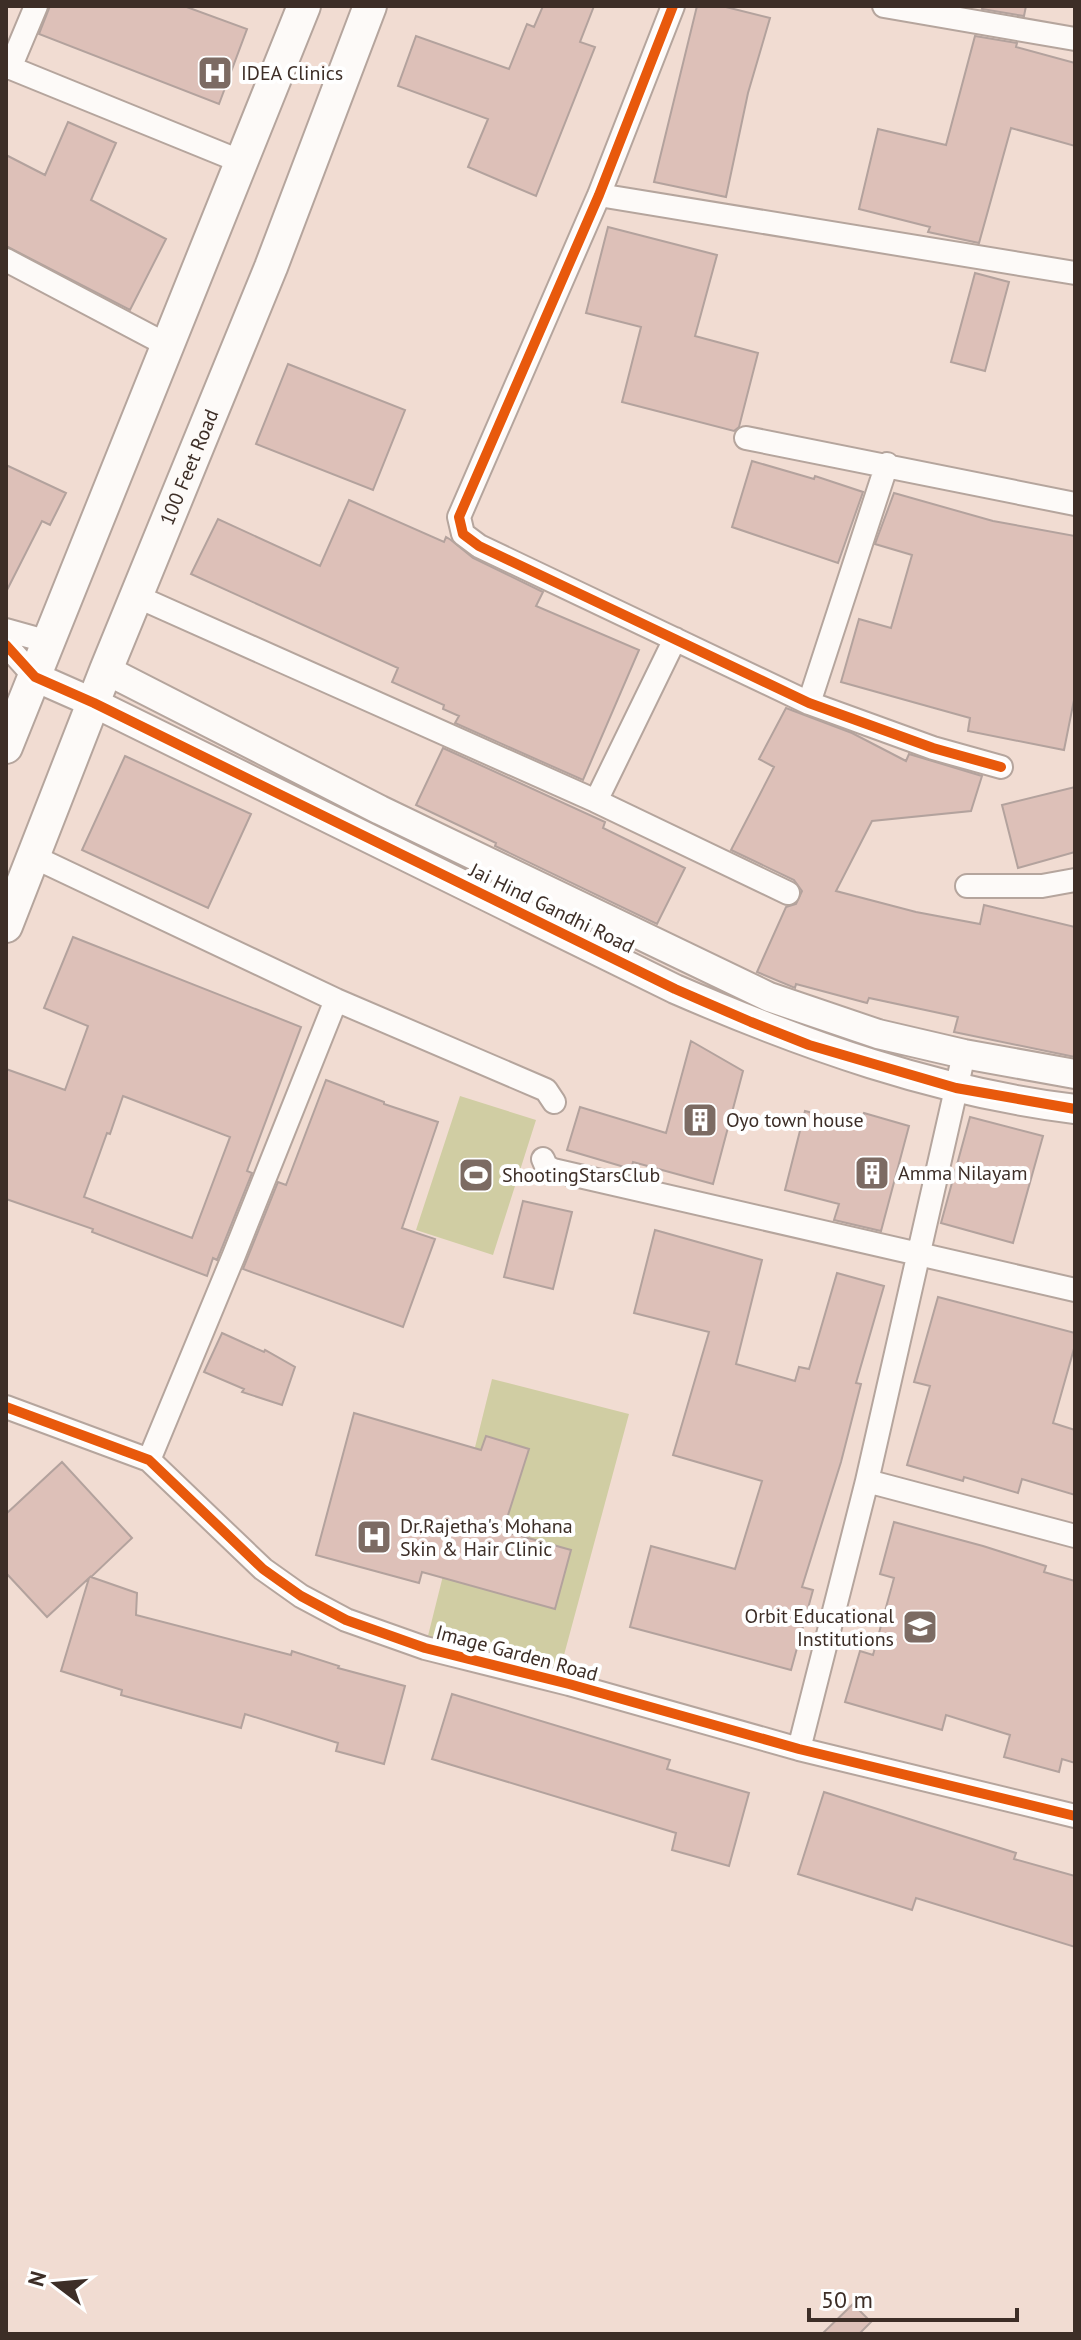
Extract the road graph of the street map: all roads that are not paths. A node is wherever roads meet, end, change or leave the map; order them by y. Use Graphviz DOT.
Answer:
graph roads {
  1 [pos="36,6"];
  2 [pos="304,6"];
  3 [pos="370,6"];
  4 [pos="673,6"];
  5 [pos="884,6"];
  6 [pos="1075,39"];
  7 [pos="8,67"];
  8 [pos="242,162"];
  9 [pos="599,195"];
  10 [pos="6,260"];
  11 [pos="1075,273"];
  12 [pos="167,345"];
  13 [pos="746,438"];
  14 [pos="887,464"];
  15 [pos="1075,504"];
  16 [pos="136,596"];
  17 [pos="6,630"];
  18 [pos="675,639"];
  19 [pos="49,642"];
  20 [pos="6,645"];
  21 [pos="106,670"];
  22 [pos="35,677"];
  23 [pos="94,703"];
  24 [pos="809,703"];
  25 [pos="6,747"];
  26 [pos="1001,767"];
  27 [pos="596,801"];
  28 [pos="34,857"];
  29 [pos="1075,880"];
  30 [pos="967,886"];
  31 [pos="788,893"];
  32 [pos="6,926"];
  33 [pos="336,1000"];
  34 [pos="964,1054"];
  35 [pos="1075,1074"];
  36 [pos="956,1088"];
  37 [pos="554,1102"];
  38 [pos="1075,1109"];
  39 [pos="543,1159"];
  40 [pos="917,1255"];
  41 [pos="1075,1290"];
  42 [pos="6,1407"];
  43 [pos="149,1460"];
  44 [pos="867,1481"];
  45 [pos="1075,1536"];
  46 [pos="799,1749"];
  47 [pos="1075,1816"];
  1 -- 7 [label="street"];
  2 -- 8 [label="main road"];
  3 -- 16 [label="main road, 100 Feet Road"];
  4 -- 9 [label="street"];
  5 -- 6 [label="street"];
  7 -- 8 [label="street"];
  8 -- 12 [label="main road"];
  9 -- 11 [label="street"];
  9 -- 18 [label="street"];
  10 -- 12 [label="street"];
  12 -- 19 [label="main road"];
  13 -- 14 [label="street"];
  14 -- 15 [label="street"];
  14 -- 24 [label="street"];
  16 -- 21 [label="main road, 100 Feet Road"];
  16 -- 27 [label="street"];
  17 -- 19 [label="street"];
  18 -- 24 [label="street"];
  18 -- 27 [label="street"];
  19 -- 22 [label="main road"];
  20 -- 22 [label="street"];
  21 -- 23 [label="main road, 100 Feet Road"];
  21 -- 34 [label="street, Jai Hind Gandhi Road"];
  22 -- 23 [label="street, Jai Hind Gandhi Road"];
  22 -- 25 [label="main road"];
  23 -- 28 [label="main road, 100 Feet Road"];
  23 -- 36 [label="street, Jai Hind Gandhi Road"];
  24 -- 26 [label="street"];
  27 -- 31 [label="street"];
  28 -- 32 [label="main road, 100 Feet Road"];
  28 -- 33 [label="street"];
  29 -- 30 [label="street"];
  33 -- 37 [label="street"];
  33 -- 43 [label="street"];
  34 -- 35 [label="street, Jai Hind Gandhi Road"];
  34 -- 36 [label="street"];
  36 -- 38 [label="street, Jai Hind Gandhi Road"];
  36 -- 40 [label="street"];
  39 -- 40 [label="street"];
  40 -- 41 [label="street"];
  40 -- 44 [label="street"];
  42 -- 43 [label="street, Image Garden Road"];
  43 -- 46 [label="street, Image Garden Road"];
  44 -- 45 [label="street"];
  44 -- 46 [label="street"];
  46 -- 47 [label="street, Image Garden Road"];
}
